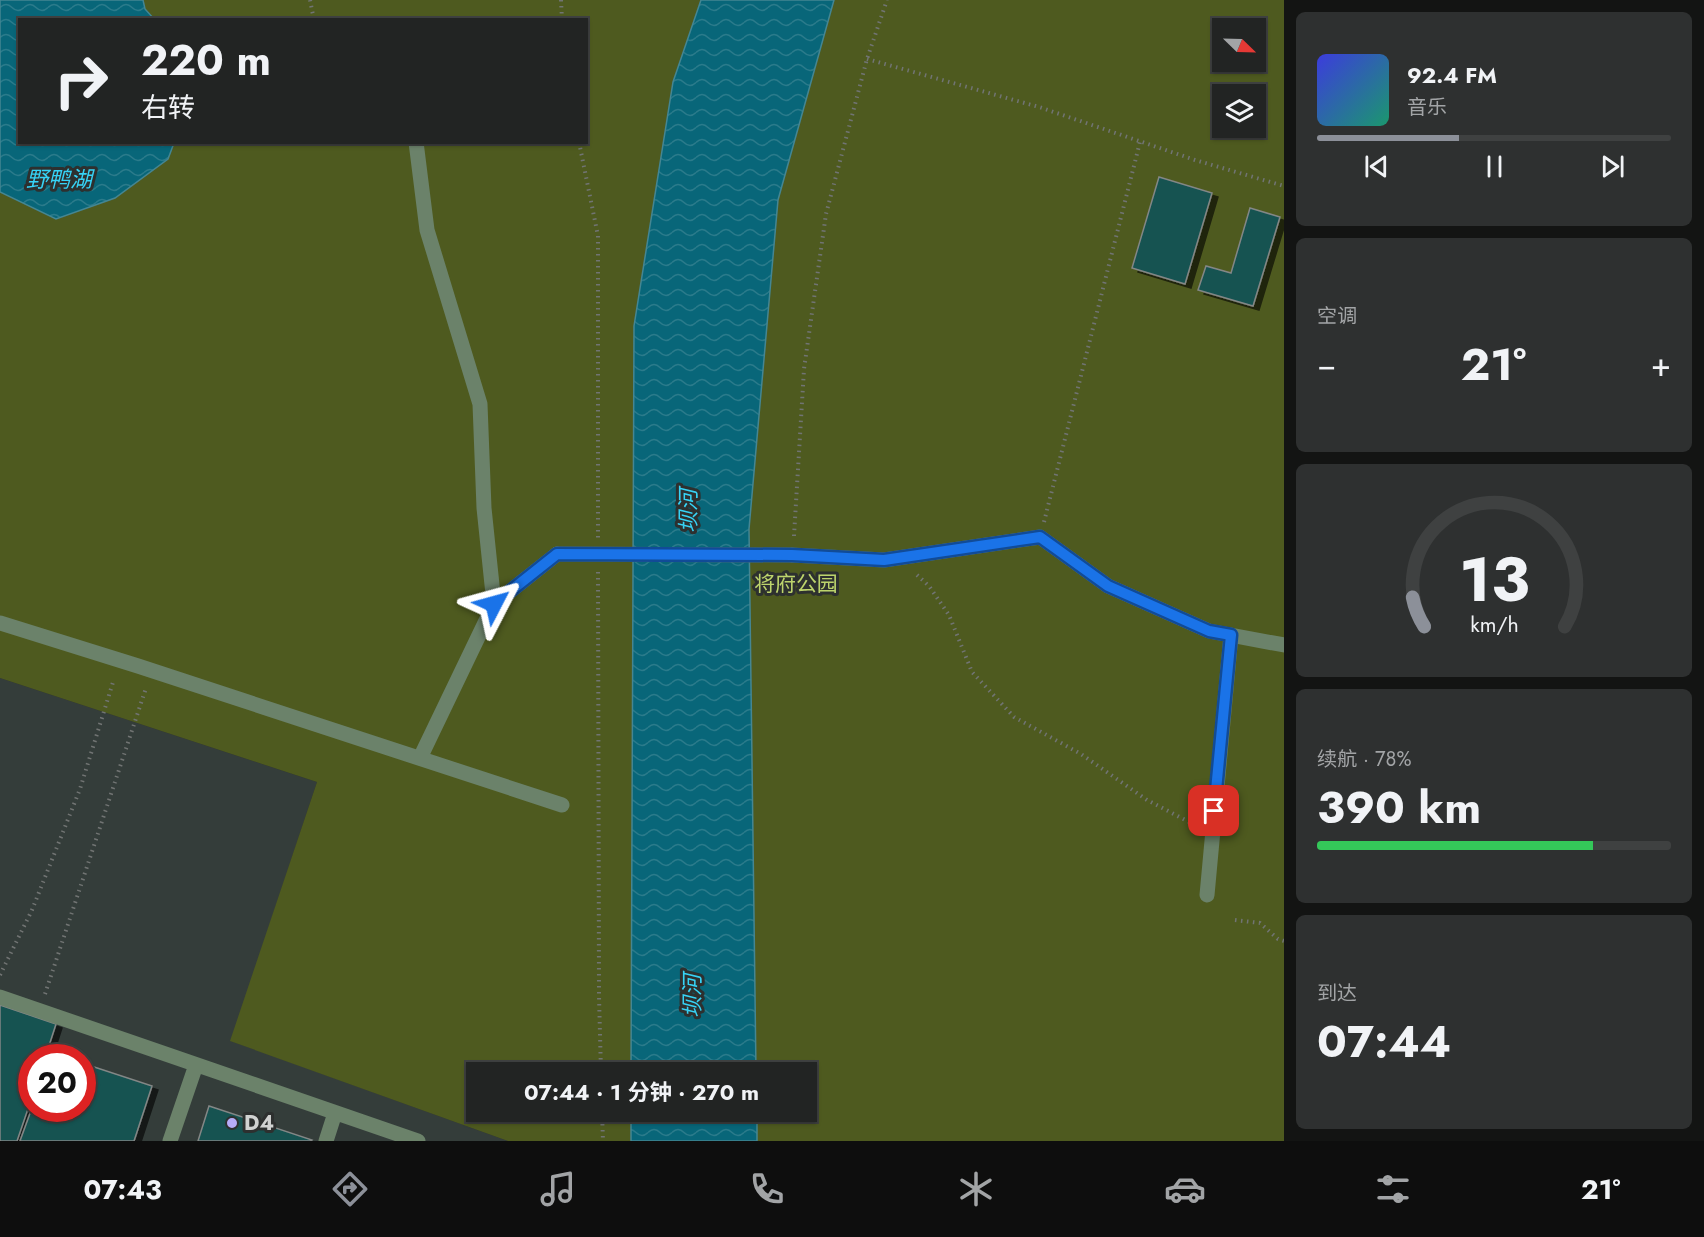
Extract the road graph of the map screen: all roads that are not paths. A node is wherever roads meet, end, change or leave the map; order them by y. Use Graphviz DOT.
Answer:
graph roads {
  1 [pos="416,144"];
  2 [pos="494,604"];
  3 [pos="0,623"];
  4 [pos="1231,635"];
  5 [pos="1284,645"];
  6 [pos="420,758"];
  7 [pos="562,805"];
  8 [pos="1207,895"];
  9 [pos="0,997"];
  10 [pos="196,1065"];
  11 [pos="335,1113"];
  12 [pos="170,1141"];
  13 [pos="326,1141"];
  14 [pos="418,1141"];
  1 -- 2 [label="lane"];
  2 -- 4 [label="lane, bridge"];
  2 -- 6 [label="lane"];
  3 -- 6 [label="lane"];
  4 -- 5 [label="lane"];
  4 -- 8 [label="lane"];
  6 -- 7 [label="lane"];
  9 -- 10 [label="lane"];
  10 -- 11 [label="lane"];
  10 -- 12 [label="lane"];
  11 -- 13 [label="lane"];
  11 -- 14 [label="lane"];
}
